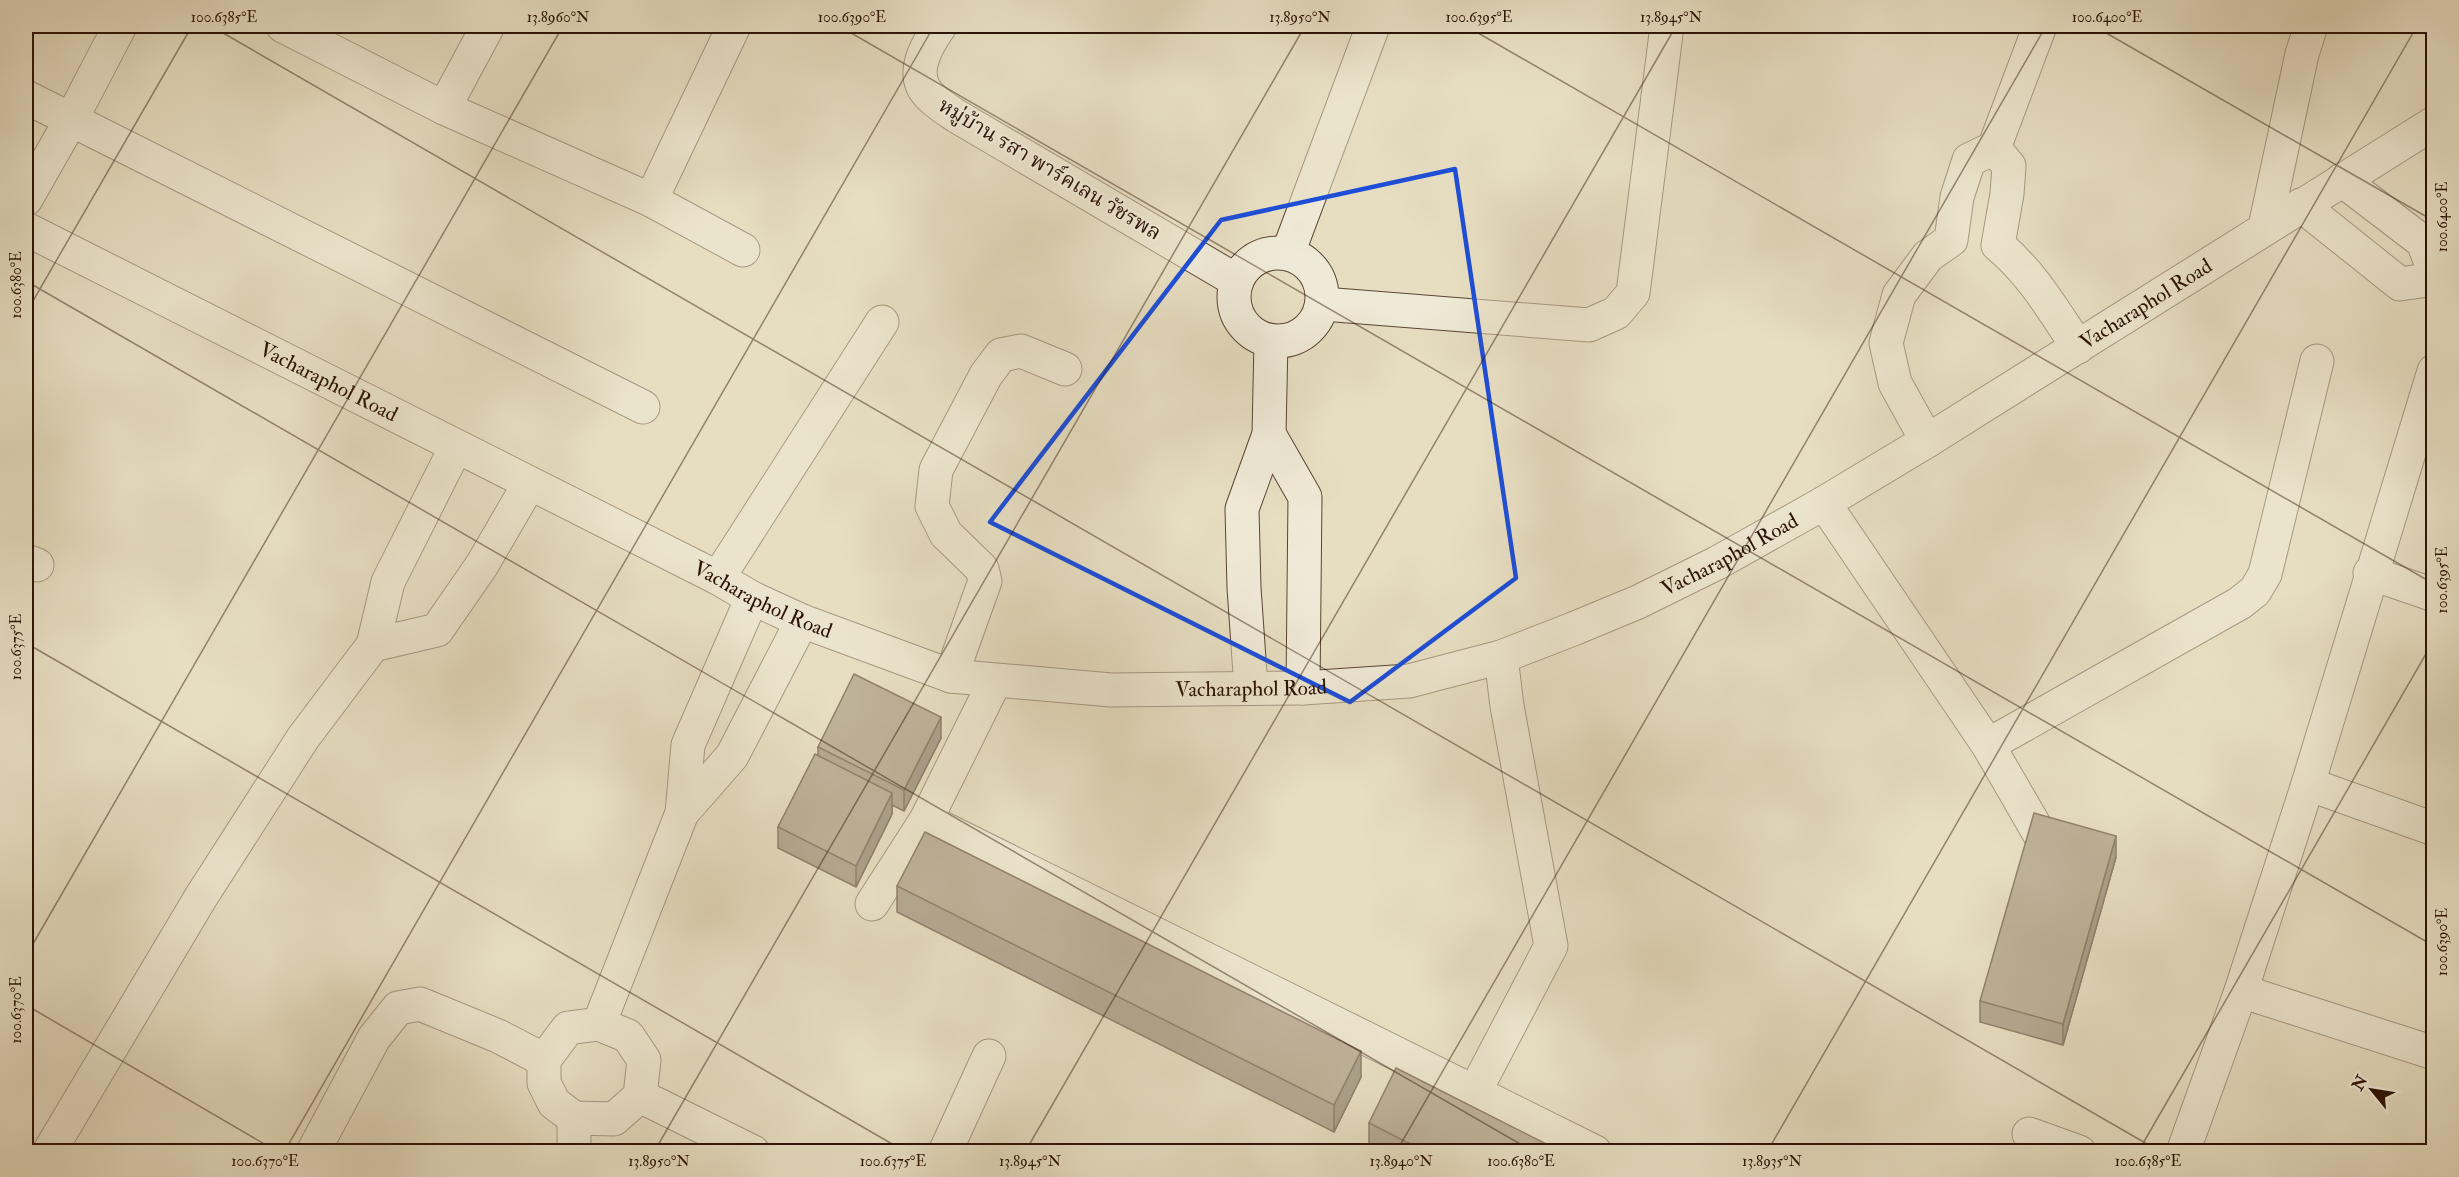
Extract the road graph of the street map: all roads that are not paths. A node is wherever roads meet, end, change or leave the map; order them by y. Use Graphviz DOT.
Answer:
graph roads {
  1 [pos="120,26"];
  2 [pos="284,26"];
  3 [pos="488,26"];
  4 [pos="734,26"];
  5 [pos="940,26"];
  6 [pos="1373,26"];
  7 [pos="1667,26"];
  8 [pos="2040,26"];
  9 [pos="2311,26"];
  10 [pos="26,97"];
  11 [pos="444,108"];
  12 [pos="71,120"];
  13 [pos="2433,123"];
  14 [pos="1994,148"];
  15 [pos="2342,180"];
  16 [pos="26,199"];
  17 [pos="651,200"];
  18 [pos="2301,205"];
  19 [pos="2265,227"];
  20 [pos="26,229"];
  21 [pos="1951,240"];
  22 [pos="1998,245"];
  23 [pos="743,250"];
  24 [pos="1288,253"];
  25 [pos="2433,271"];
  26 [pos="2433,279"];
  27 [pos="1237,281"];
  28 [pos="1323,304"];
  29 [pos="882,322"];
  30 [pos="1271,341"];
  31 [pos="2078,346"];
  32 [pos="2317,362"];
  33 [pos="1065,369"];
  34 [pos="2433,371"];
  35 [pos="643,407"];
  36 [pos="1269,434"];
  37 [pos="1927,441"];
  38 [pos="456,447"];
  39 [pos="529,484"];
  40 [pos="1824,503"];
  41 [pos="2370,573"];
  42 [pos="718,578"];
  43 [pos="2433,595"];
  44 [pos="752,598"];
  45 [pos="802,621"];
  46 [pos="373,645"];
  47 [pos="1501,657"];
  48 [pos="951,676"];
  49 [pos="994,681"];
  50 [pos="1251,688"];
  51 [pos="1303,688"];
  52 [pos="1988,745"];
  53 [pos="2308,784"];
  54 [pos="682,813"];
  55 [pos="926,820"];
  56 [pos="2433,829"];
  57 [pos="2056,863"];
  58 [pos="872,904"];
  59 [pos="2241,991"];
  60 [pos="599,1024"];
  61 [pos="2433,1053"];
  62 [pos="989,1056"];
  63 [pos="544,1060"];
  64 [pos="1474,1093"];
  65 [pos="640,1096"];
  66 [pos="574,1118"];
  67 [pos="2029,1134"];
  68 [pos="49,1152"];
  69 [pos="313,1152"];
  70 [pos="574,1152"];
  71 [pos="753,1152"];
  72 [pos="945,1152"];
  73 [pos="1595,1152"];
  74 [pos="2079,1152"];
  75 [pos="2183,1152"];
  1 -- 12 [label="street"];
  2 -- 11 [label="street"];
  3 -- 11 [label="street"];
  4 -- 17 [label="street"];
  5 -- 27 [label="street, หมู่บ้าน รสา พาร์คเลน วัชรพล"];
  6 -- 24 [label="street"];
  7 -- 28 [label="street"];
  8 -- 14 [label="street"];
  9 -- 19 [label="street"];
  10 -- 12 [label="street"];
  11 -- 17 [label="street"];
  12 -- 16 [label="street"];
  12 -- 35 [label="street"];
  13 -- 15 [label="street, Vacharaphol Road"];
  14 -- 21 [label="street"];
  14 -- 22 [label="street"];
  15 -- 18 [label="street, Vacharaphol Road"];
  15 -- 25 [label="street"];
  17 -- 23 [label="street"];
  18 -- 19 [label="street, Vacharaphol Road"];
  18 -- 26 [label="street"];
  19 -- 31 [label="street, Vacharaphol Road"];
  20 -- 38 [label="street, Vacharaphol Road"];
  21 -- 22 [label="street"];
  21 -- 37 [label="street"];
  22 -- 31 [label="street"];
  24 -- 27 [label="street"];
  24 -- 28 [label="street"];
  27 -- 30 [label="street"];
  28 -- 30 [label="street"];
  29 -- 42 [label="street"];
  30 -- 36 [label="street"];
  31 -- 37 [label="street, Vacharaphol Road"];
  32 -- 52 [label="street"];
  33 -- 48 [label="street"];
  34 -- 41 [label="street"];
  36 -- 50 [label="street"];
  36 -- 51 [label="street"];
  37 -- 40 [label="street, Vacharaphol Road"];
  38 -- 39 [label="street, Vacharaphol Road"];
  38 -- 46 [label="street"];
  39 -- 42 [label="street, Vacharaphol Road"];
  39 -- 46 [label="street"];
  40 -- 47 [label="street, Vacharaphol Road"];
  40 -- 52 [label="street"];
  41 -- 43 [label="street"];
  41 -- 53 [label="street"];
  42 -- 44 [label="street, Vacharaphol Road"];
  44 -- 45 [label="street, Vacharaphol Road"];
  44 -- 54 [label="street"];
  45 -- 48 [label="street, Vacharaphol Road"];
  45 -- 54 [label="street"];
  46 -- 68 [label="street"];
  47 -- 51 [label="street, Vacharaphol Road"];
  47 -- 64 [label="street"];
  48 -- 49 [label="street, Vacharaphol Road"];
  49 -- 50 [label="street, Vacharaphol Road"];
  49 -- 55 [label="street"];
  50 -- 51 [label="street, Vacharaphol Road"];
  52 -- 57 [label="street"];
  53 -- 56 [label="street"];
  53 -- 59 [label="street"];
  54 -- 60 [label="street"];
  55 -- 58 [label="street"];
  55 -- 64 [label="street"];
  59 -- 61 [label="street"];
  59 -- 75 [label="street"];
  60 -- 63 [label="street"];
  60 -- 65 [label="street"];
  62 -- 72 [label="street"];
  63 -- 66 [label="street"];
  63 -- 69 [label="street"];
  64 -- 73 [label="street"];
  65 -- 66 [label="street"];
  65 -- 71 [label="street"];
  66 -- 70 [label="street"];
  67 -- 74 [label="street"];
}
